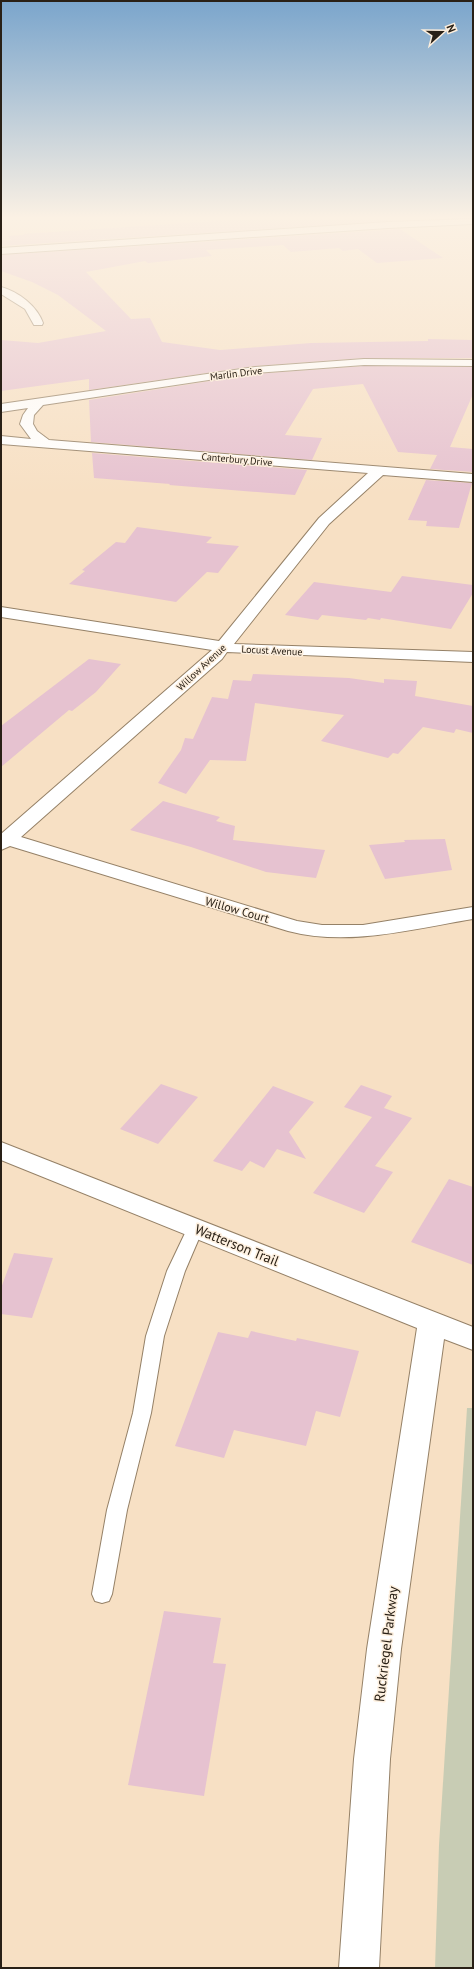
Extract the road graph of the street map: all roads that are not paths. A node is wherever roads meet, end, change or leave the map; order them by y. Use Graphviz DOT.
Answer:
graph roads {
  1 [pos="31,311"];
  2 [pos="38,323"];
  3 [pos="473,363"];
  4 [pos="40,402"];
  5 [pos="1,408"];
  6 [pos="1,440"];
  7 [pos="46,444"];
  8 [pos="380,470"];
  9 [pos="473,478"];
  10 [pos="1,612"];
  11 [pos="225,647"];
  12 [pos="473,657"];
  13 [pos="4,841"];
  14 [pos="473,913"];
  15 [pos="1,1150"];
  16 [pos="195,1228"];
  17 [pos="432,1323"];
  18 [pos="473,1339"];
  19 [pos="102,1594"];
  20 [pos="358,1968"];
  1 -- 2 [label="street"];
  3 -- 4 [label="street, Marlin Drive"];
  4 -- 5 [label="street, Marlin Drive"];
  4 -- 7 [label="street"];
  6 -- 7 [label="street, Canterbury Drive"];
  7 -- 8 [label="street, Canterbury Drive"];
  8 -- 9 [label="street, Canterbury Drive"];
  8 -- 11 [label="street, Willow Avenue"];
  10 -- 11 [label="street, Locust Avenue"];
  11 -- 12 [label="street, Locust Avenue"];
  11 -- 13 [label="street, Willow Avenue"];
  13 -- 14 [label="street, Willow Court"];
  15 -- 16 [label="street, Watterson Trail"];
  16 -- 17 [label="street, Watterson Trail"];
  16 -- 19 [label="lane"];
  17 -- 18 [label="street, Watterson Trail"];
  17 -- 20 [label="street, Ruckriegel Parkway"];
}
